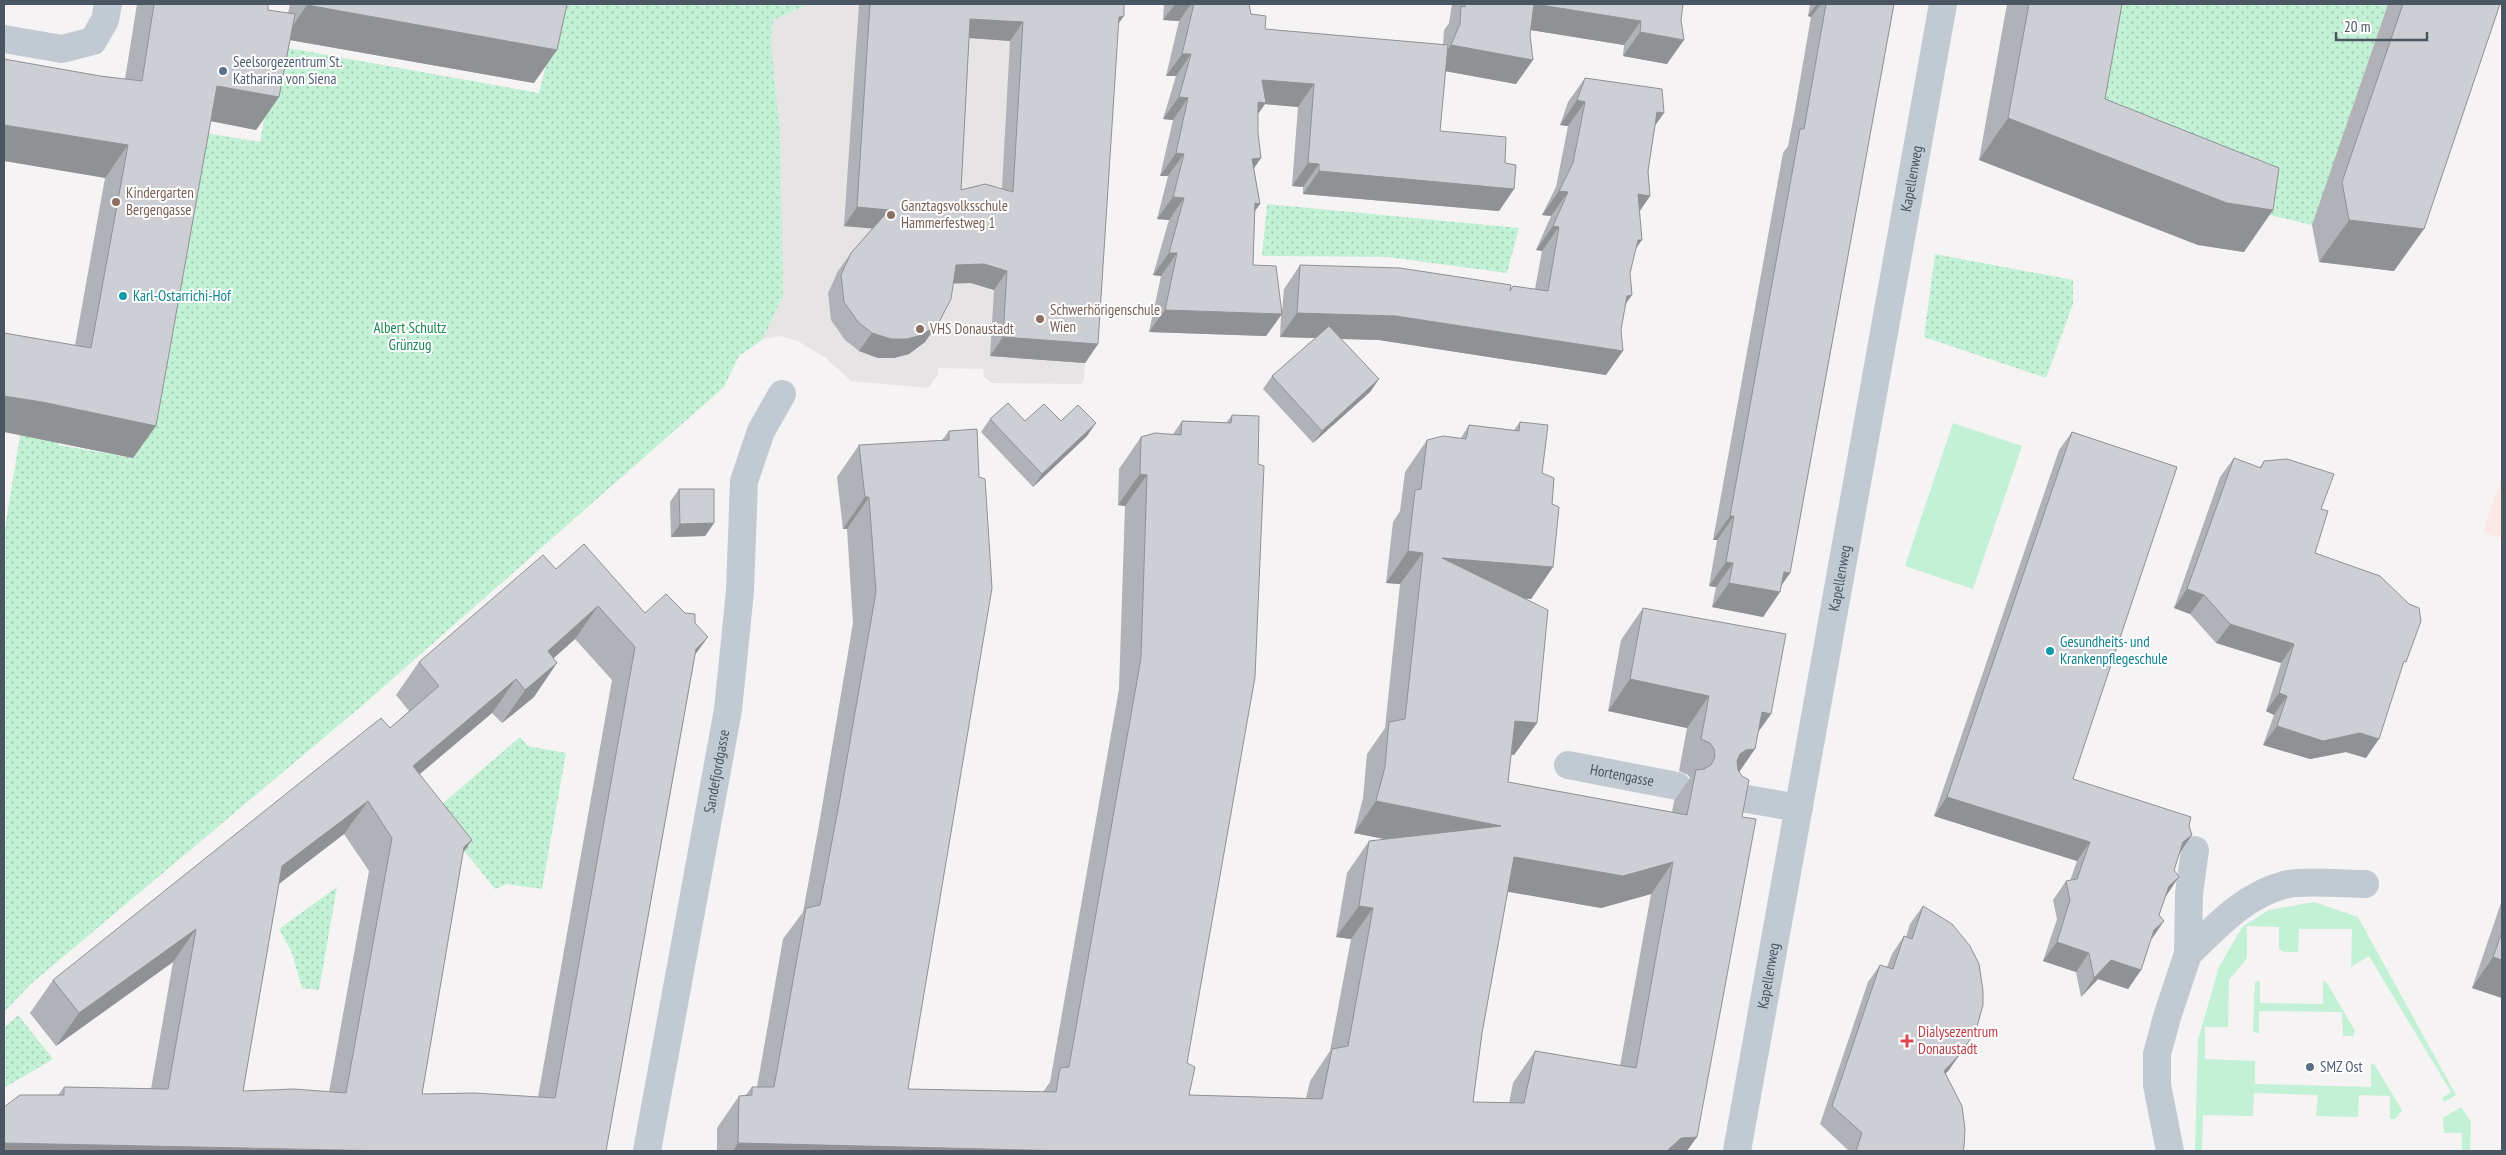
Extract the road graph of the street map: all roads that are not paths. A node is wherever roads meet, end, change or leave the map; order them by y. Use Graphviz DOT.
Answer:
graph roads {
  1 [pos="108,4"];
  2 [pos="1943,4"];
  3 [pos="4,39"];
  4 [pos="782,394"];
  5 [pos="1568,765"];
  6 [pos="1677,786"];
  7 [pos="1730,796"];
  8 [pos="1799,808"];
  9 [pos="2195,850"];
  10 [pos="2366,884"];
  11 [pos="2188,954"];
  12 [pos="647,1151"];
  13 [pos="1737,1151"];
  14 [pos="2170,1151"];
  1 -- 3 [label="street"];
  2 -- 8 [label="street, Kapellenweg"];
  4 -- 12 [label="street, Sandefjordgasse"];
  5 -- 6 [label="street, Hortengasse"];
  7 -- 8 [label="street"];
  8 -- 13 [label="street, Kapellenweg"];
  9 -- 11 [label="street"];
  10 -- 11 [label="street"];
  11 -- 14 [label="street"];
}
